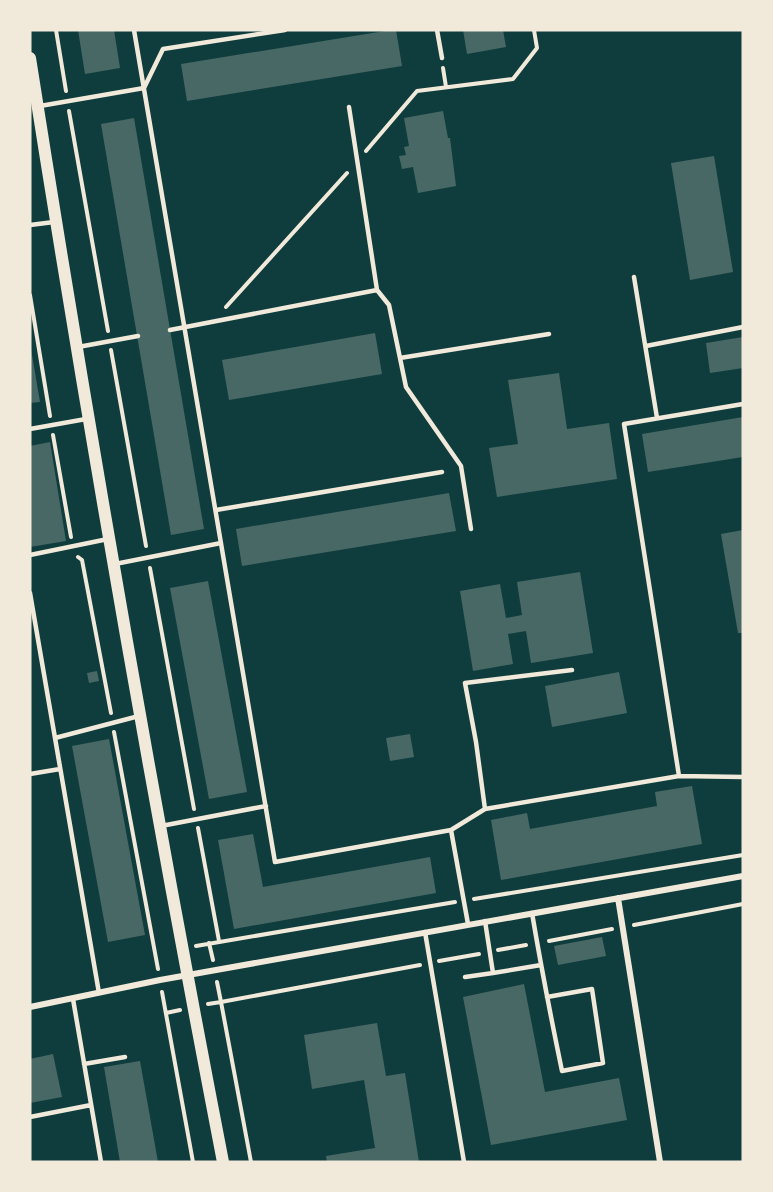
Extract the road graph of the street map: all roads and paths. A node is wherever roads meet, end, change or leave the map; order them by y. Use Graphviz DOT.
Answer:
graph roads {
  1 [pos="56,30"];
  2 [pos="134,30"];
  3 [pos="236,30"];
  4 [pos="285,30"];
  5 [pos="437,30"];
  6 [pos="534,30"];
  7 [pos="237,38"];
  8 [pos="30,58"];
  9 [pos="442,58"];
  10 [pos="446,87"];
  11 [pos="144,88"];
  12 [pos="67,101"];
  13 [pos="38,106"];
  14 [pos="349,107"];
  15 [pos="357,162"];
  16 [pos="57,221"];
  17 [pos="30,225"];
  18 [pos="634,277"];
  19 [pos="377,290"];
  20 [pos="213,321"];
  21 [pos="185,327"];
  22 [pos="743,327"];
  23 [pos="170,330"];
  24 [pos="549,334"];
  25 [pos="138,336"];
  26 [pos="110,341"];
  27 [pos="646,346"];
  28 [pos="78,347"];
  29 [pos="400,358"];
  30 [pos="743,404"];
  31 [pos="90,418"];
  32 [pos="657,418"];
  33 [pos="30,429"];
  34 [pos="442,472"];
  35 [pos="216,510"];
  36 [pos="471,529"];
  37 [pos="110,538"];
  38 [pos="221,543"];
  39 [pos="30,555"];
  40 [pos="148,558"];
  41 [pos="114,564"];
  42 [pos="30,593"];
  43 [pos="572,670"];
  44 [pos="141,715"];
  45 [pos="55,738"];
  46 [pos="60,769"];
  47 [pos="30,774"];
  48 [pos="679,776"];
  49 [pos="743,777"];
  50 [pos="266,806"];
  51 [pos="485,809"];
  52 [pos="196,819"];
  53 [pos="161,826"];
  54 [pos="451,830"];
  55 [pos="743,855"];
  56 [pos="743,876"];
  57 [pos="618,898"];
  58 [pos="464,901"];
  59 [pos="532,913"];
  60 [pos="485,921"];
  61 [pos="468,924"];
  62 [pos="425,932"];
  63 [pos="219,941"];
  64 [pos="182,949"];
  65 [pos="156,954"];
  66 [pos="541,965"];
  67 [pos="493,973"];
  68 [pos="187,975"];
  69 [pos="465,977"];
  70 [pos="99,993"];
  71 [pos="547,997"];
  72 [pos="74,999"];
  73 [pos="30,1007"];
  74 [pos="125,1057"];
  75 [pos="84,1064"];
  76 [pos="91,1105"];
  77 [pos="30,1117"];
  78 [pos="101,1162"];
  79 [pos="223,1162"];
  80 [pos="464,1162"];
  81 [pos="660,1162"];
  1 -- 12 [label="path"];
  2 -- 11 [label="lane"];
  3 -- 7 [label="lane"];
  4 -- 7 [label="lane"];
  5 -- 9 [label="lane"];
  6 -- 10 [label="path"];
  7 -- 11 [label="lane"];
  8 -- 13 [label="main road"];
  9 -- 10 [label="path"];
  10 -- 15 [label="path"];
  11 -- 12 [label="lane"];
  11 -- 21 [label="lane"];
  12 -- 13 [label="lane"];
  12 -- 26 [label="path"];
  13 -- 16 [label="main road"];
  14 -- 15 [label="lane"];
  15 -- 19 [label="lane"];
  15 -- 20 [label="path"];
  16 -- 17 [label="lane"];
  16 -- 28 [label="main road"];
  18 -- 27 [label="lane"];
  19 -- 20 [label="lane"];
  19 -- 29 [label="lane"];
  20 -- 21 [label="lane"];
  21 -- 23 [label="lane"];
  21 -- 35 [label="lane"];
  22 -- 27 [label="lane"];
  24 -- 29 [label="lane"];
  25 -- 26 [label="lane"];
  26 -- 28 [label="lane"];
  26 -- 40 [label="path"];
  27 -- 32 [label="lane"];
  28 -- 31 [label="main road"];
  29 -- 36 [label="lane"];
  30 -- 32 [label="lane"];
  31 -- 33 [label="lane"];
  31 -- 37 [label="main road"];
  32 -- 48 [label="lane"];
  34 -- 35 [label="lane"];
  35 -- 38 [label="lane"];
  37 -- 39 [label="lane"];
  37 -- 41 [label="main road"];
  38 -- 40 [label="lane"];
  38 -- 50 [label="lane"];
  40 -- 41 [label="lane"];
  40 -- 52 [label="path"];
  41 -- 44 [label="main road"];
  42 -- 45 [label="lane"];
  43 -- 51 [label="lane"];
  44 -- 45 [label="lane"];
  44 -- 53 [label="main road"];
  45 -- 46 [label="lane"];
  46 -- 47 [label="lane"];
  46 -- 70 [label="lane"];
  48 -- 49 [label="lane"];
  48 -- 51 [label="lane"];
  50 -- 52 [label="lane"];
  50 -- 54 [label="lane"];
  51 -- 54 [label="lane"];
  52 -- 53 [label="lane"];
  52 -- 63 [label="path"];
  53 -- 64 [label="main road"];
  54 -- 58 [label="lane"];
  55 -- 58 [label="path"];
  56 -- 57 [label="street"];
  57 -- 59 [label="street"];
  57 -- 81 [label="street"];
  58 -- 61 [label="lane"];
  58 -- 63 [label="path"];
  59 -- 60 [label="street"];
  59 -- 66 [label="lane"];
  60 -- 61 [label="street"];
  60 -- 67 [label="lane"];
  61 -- 62 [label="street"];
  62 -- 68 [label="street"];
  62 -- 80 [label="lane"];
  63 -- 64 [label="path"];
  64 -- 65 [label="path"];
  64 -- 68 [label="main road"];
  66 -- 67 [label="lane"];
  66 -- 71 [label="lane"];
  67 -- 69 [label="lane"];
  68 -- 70 [label="street"];
  68 -- 79 [label="main road"];
  70 -- 72 [label="street"];
  71 -- 71 [label="lane"];
  72 -- 73 [label="street"];
  72 -- 75 [label="lane"];
  74 -- 75 [label="lane"];
  75 -- 76 [label="lane"];
  76 -- 77 [label="lane"];
  76 -- 78 [label="lane"];
}
